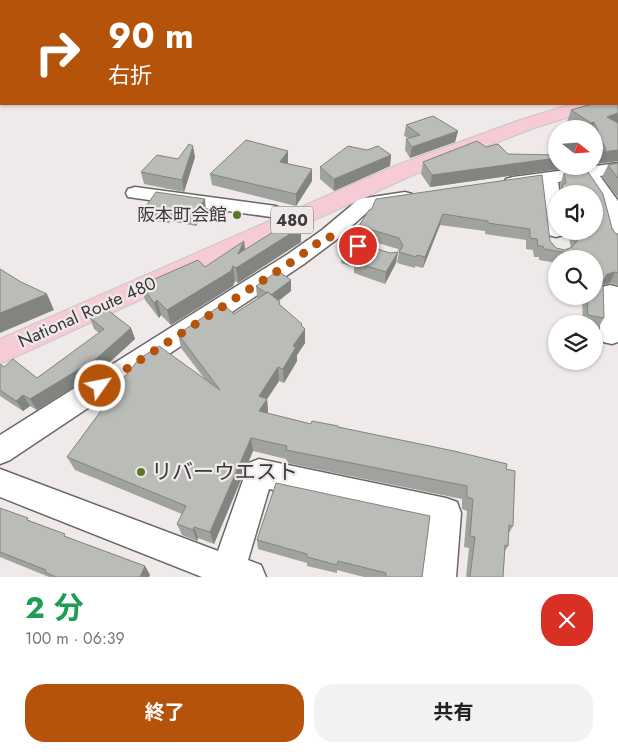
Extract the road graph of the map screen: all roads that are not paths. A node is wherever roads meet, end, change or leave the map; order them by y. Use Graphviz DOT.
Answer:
graph roads {
  1 [pos="588,105"];
  2 [pos="618,168"];
  3 [pos="603,170"];
  4 [pos="568,175"];
  5 [pos="590,175"];
  6 [pos="548,178"];
  7 [pos="550,185"];
  8 [pos="491,186"];
  9 [pos="135,193"];
  10 [pos="425,195"];
  11 [pos="359,199"];
  12 [pos="291,220"];
  13 [pos="618,238"];
  14 [pos="618,295"];
  15 [pos="612,335"];
  16 [pos="0,352"];
  17 [pos="0,451"];
  18 [pos="0,483"];
  19 [pos="234,575"];
  20 [pos="439,577"];
  1 -- 11 [label="highway, National Route 480 / 480"];
  2 -- 3 [label="street"];
  4 -- 6 [label="street"];
  5 -- 13 [label="street"];
  6 -- 7 [label="street"];
  6 -- 8 [label="street"];
  9 -- 12 [label="street"];
  10 -- 11 [label="street"];
  11 -- 12 [label="highway, National Route 480 / 480"];
  11 -- 17 [label="street"];
  12 -- 16 [label="highway, National Route 480 / 480"];
  14 -- 15 [label="street"];
  18 -- 19 [label="street"];
  19 -- 20 [label="street"];
}
